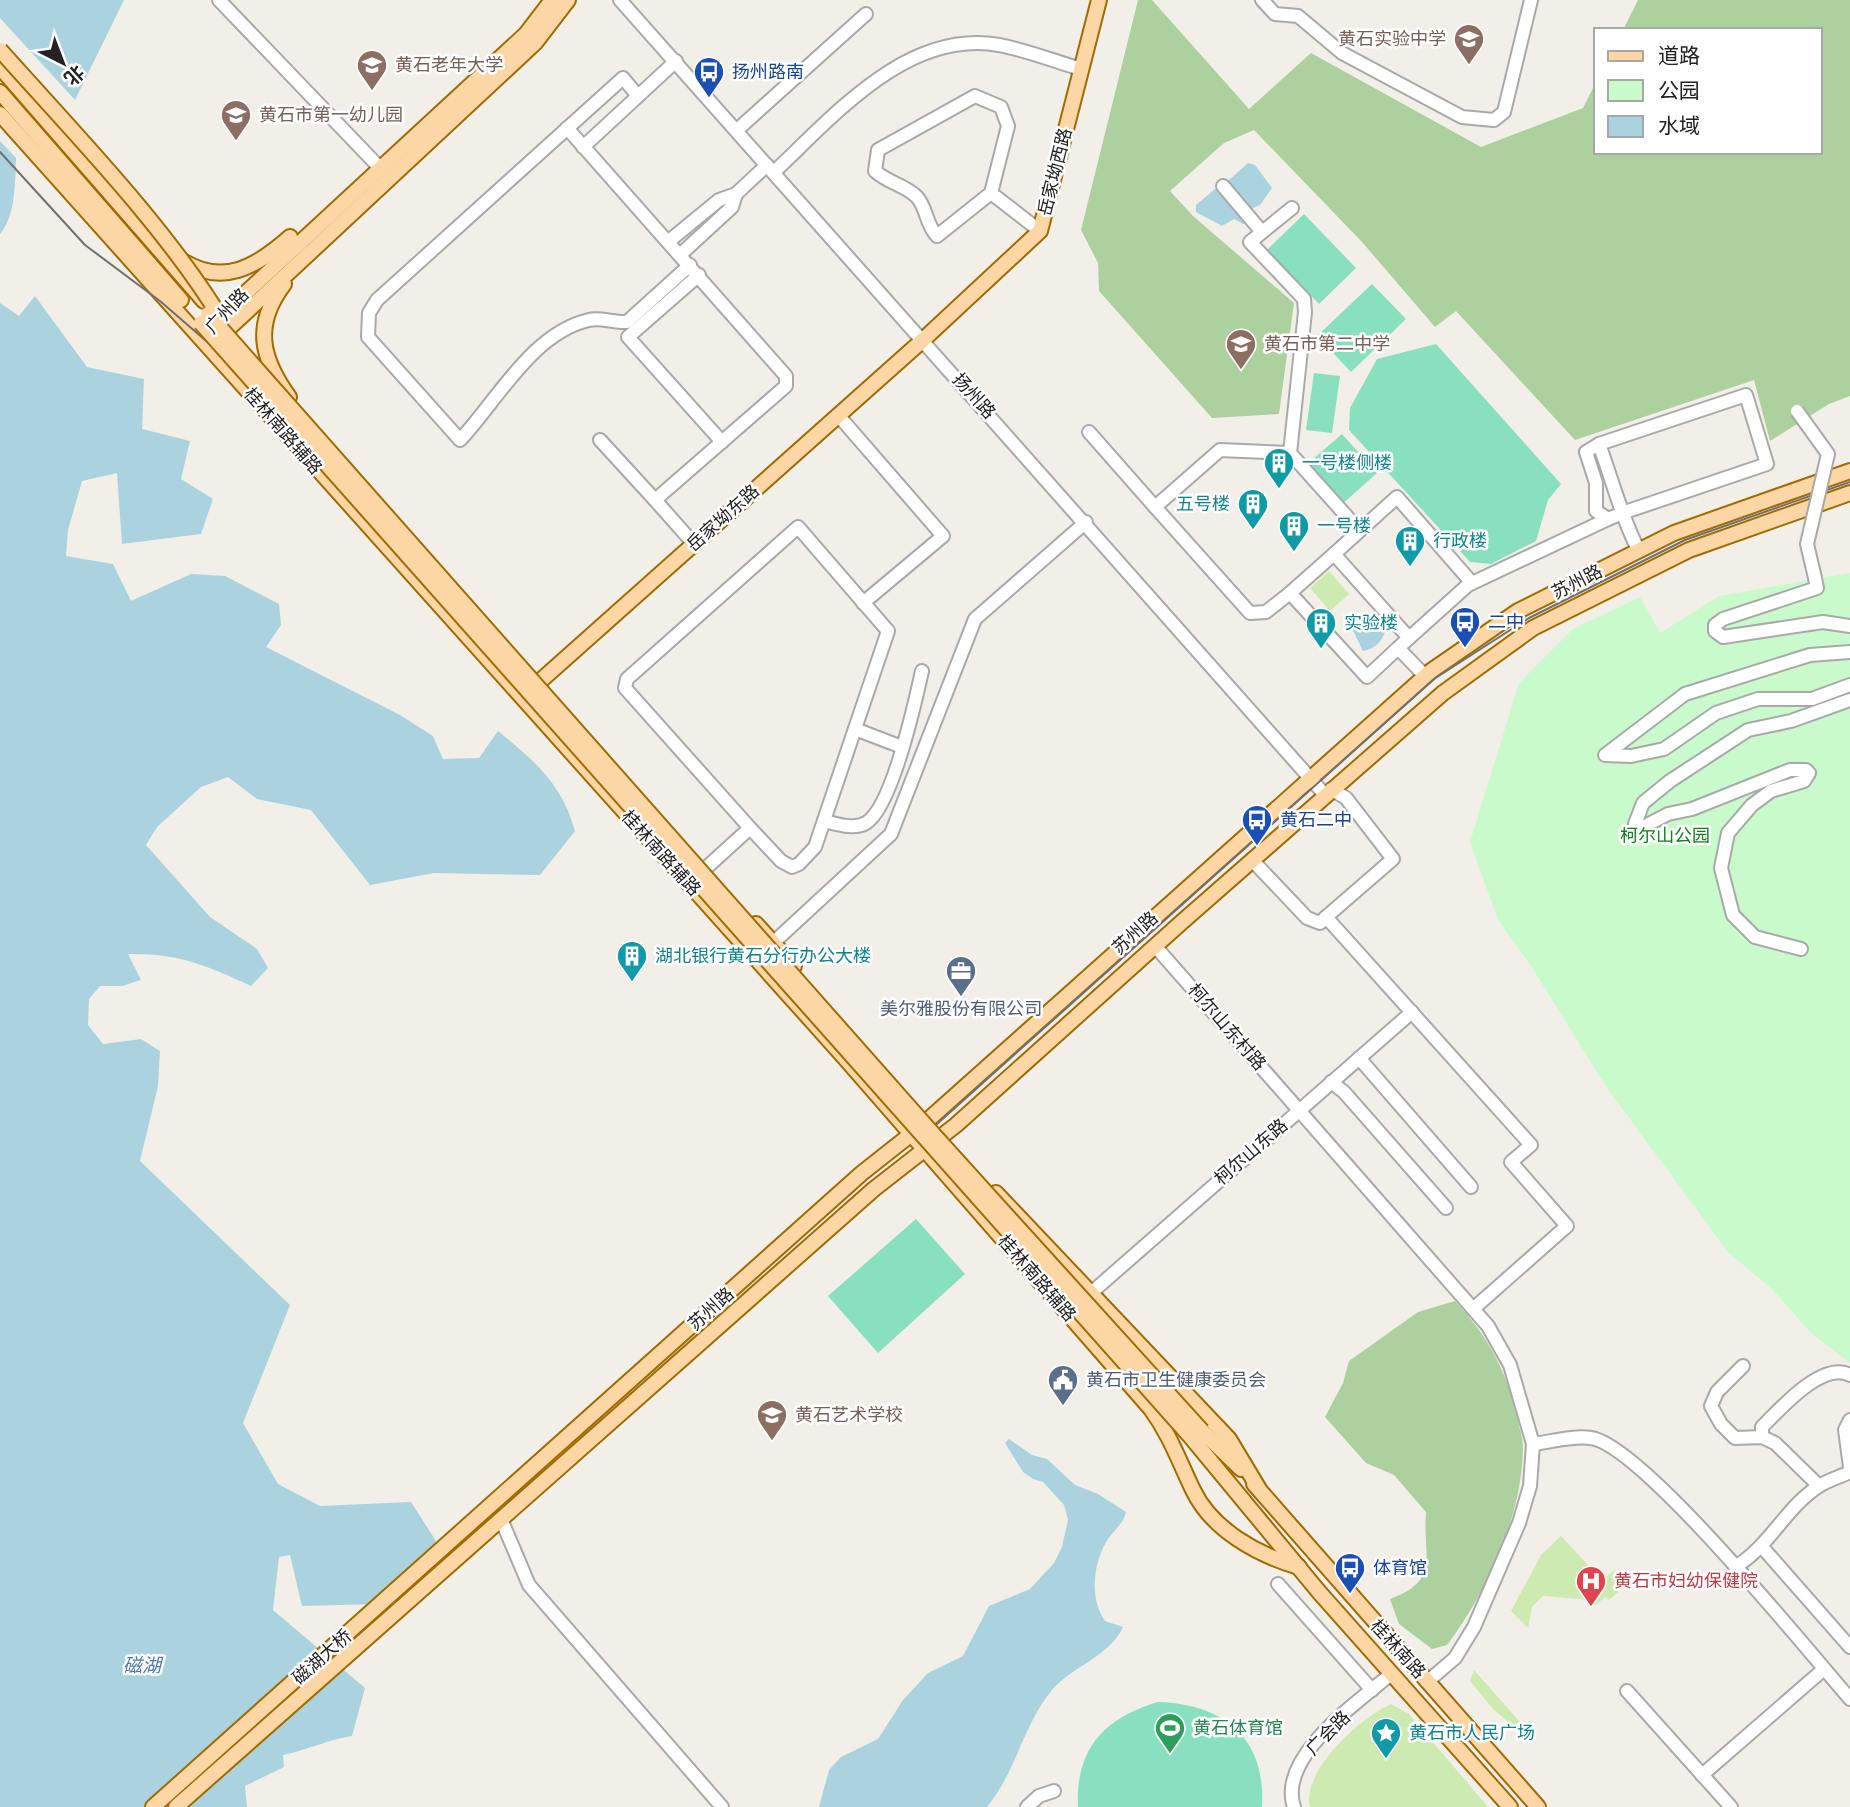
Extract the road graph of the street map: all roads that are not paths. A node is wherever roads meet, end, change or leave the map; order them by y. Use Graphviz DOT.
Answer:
graph roads {
  1 [pos="219,0"];
  2 [pos="552,0"];
  3 [pos="568,0"];
  4 [pos="620,0"];
  5 [pos="1100,0"];
  6 [pos="1262,0"];
  7 [pos="1531,0"];
  8 [pos="866,14"];
  9 [pos="0,50"];
  10 [pos="676,61"];
  11 [pos="0,68"];
  12 [pos="1081,69"];
  13 [pos="0,78"];
  14 [pos="0,92"];
  15 [pos="638,96"];
  16 [pos="4,110"];
  17 [pos="36,114"];
  18 [pos="567,128"];
  19 [pos="737,130"];
  20 [pos="583,146"];
  21 [pos="771,168"];
  22 [pos="377,170"];
  23 [pos="1227,190"];
  24 [pos="991,193"];
  25 [pos="736,194"];
  26 [pos="1292,208"];
  27 [pos="136,224"];
  28 [pos="1040,231"];
  29 [pos="1262,232"];
  30 [pos="669,242"];
  31 [pos="314,250"];
  32 [pos="681,254"];
  33 [pos="690,265"];
  34 [pos="699,275"];
  35 [pos="218,316"];
  36 [pos="612,324"];
  37 [pos="229,328"];
  38 [pos="202,337"];
  39 [pos="628,337"];
  40 [pos="924,339"];
  41 [pos="241,351"];
  42 [pos="289,397"];
  43 [pos="1797,411"];
  44 [pos="838,415"];
  45 [pos="1089,432"];
  46 [pos="600,440"];
  47 [pos="722,442"];
  48 [pos="1599,444"];
  49 [pos="1290,453"];
  50 [pos="1850,471"];
  51 [pos="1850,493"];
  52 [pos="655,500"];
  53 [pos="1155,507"];
  54 [pos="1625,512"];
  55 [pos="1608,519"];
  56 [pos="1086,522"];
  57 [pos="1359,530"];
  58 [pos="694,544"];
  59 [pos="1639,551"];
  60 [pos="1334,554"];
  61 [pos="1472,583"];
  62 [pos="1290,593"];
  63 [pos="863,603"];
  64 [pos="1850,626"];
  65 [pos="1409,638"];
  66 [pos="1398,649"];
  67 [pos="1850,652"];
  68 [pos="922,671"];
  69 [pos="1425,676"];
  70 [pos="538,682"];
  71 [pos="1850,685"];
  72 [pos="522,697"];
  73 [pos="1850,700"];
  74 [pos="855,729"];
  75 [pos="902,747"];
  76 [pos="1310,778"];
  77 [pos="1328,792"];
  78 [pos="824,821"];
  79 [pos="750,828"];
  80 [pos="1252,860"];
  81 [pos="706,868"];
  82 [pos="1326,917"];
  83 [pos="774,943"];
  84 [pos="1155,946"];
  85 [pos="1801,949"];
  86 [pos="1412,1012"];
  87 [pos="1359,1058"];
  88 [pos="1331,1082"];
  89 [pos="1299,1110"];
  90 [pos="928,1120"];
  91 [pos="912,1134"];
  92 [pos="942,1136"];
  93 [pos="927,1150"];
  94 [pos="1471,1187"];
  95 [pos="1446,1208"];
  96 [pos="1091,1293"];
  97 [pos="1473,1308"];
  98 [pos="1743,1366"];
  99 [pos="1850,1375"];
  100 [pos="1850,1420"];
  101 [pos="1196,1433"];
  102 [pos="1762,1437"];
  103 [pos="1533,1444"];
  104 [pos="1850,1470"];
  105 [pos="1819,1486"];
  106 [pos="1259,1489"];
  107 [pos="491,1507"];
  108 [pos="501,1519"];
  109 [pos="1762,1547"];
  110 [pos="1299,1567"];
  111 [pos="1735,1567"];
  112 [pos="1278,1584"];
  113 [pos="1850,1647"];
  114 [pos="1824,1669"];
  115 [pos="1391,1674"];
  116 [pos="1427,1682"];
  117 [pos="1372,1690"];
  118 [pos="1627,1691"];
  119 [pos="1850,1699"];
  120 [pos="1702,1775"];
  121 [pos="1054,1791"];
  122 [pos="153,1807"];
  123 [pos="176,1807"];
  124 [pos="722,1807"];
  125 [pos="1027,1807"];
  126 [pos="1294,1807"];
  127 [pos="1510,1807"];
  128 [pos="1538,1807"];
  129 [pos="1731,1807"];
  1 -- 22 [label="street"];
  2 -- 22 [label="main road, 广州路"];
  3 -- 31 [label="main road, 广州路"];
  4 -- 10 [label="street, 扬州路"];
  5 -- 12 [label="main road, 岳家坳西路"];
  6 -- 7 [label="street"];
  8 -- 19 [label="street"];
  9 -- 41 [label="main road, bridge"];
  10 -- 15 [label="street"];
  10 -- 19 [label="street, 扬州路"];
  11 -- 17 [label="main road"];
  12 -- 21 [label="street"];
  12 -- 28 [label="main road, 岳家坳西路"];
  13 -- 17 [label="main road"];
  14 -- 16 [label="main road"];
  15 -- 18 [label="street"];
  15 -- 20 [label="street"];
  16 -- 38 [label="main road, 桂林南路辅路"];
  16 -- 101 [label="main road, bridge"];
  17 -- 27 [label="main road, 桂林南路辅路"];
  17 -- 41 [label="main road, bridge"];
  18 -- 20 [label="street"];
  18 -- 36 [label="street"];
  19 -- 21 [label="street, 扬州路"];
  20 -- 30 [label="street"];
  21 -- 25 [label="street"];
  21 -- 40 [label="street, 扬州路"];
  22 -- 27 [label="main road"];
  22 -- 35 [label="main road, 广州路"];
  23 -- 29 [label="street"];
  24 -- 24 [label="street"];
  24 -- 28 [label="street"];
  25 -- 30 [label="street"];
  25 -- 32 [label="street"];
  26 -- 29 [label="street"];
  27 -- 35 [label="main road, 桂林南路辅路"];
  28 -- 40 [label="main road, 岳家坳西路"];
  29 -- 49 [label="street"];
  30 -- 32 [label="street"];
  31 -- 37 [label="main road, 广州路"];
  31 -- 42 [label="main road"];
  32 -- 33 [label="street"];
  33 -- 34 [label="street"];
  33 -- 36 [label="street"];
  34 -- 39 [label="street"];
  34 -- 47 [label="street"];
  35 -- 37 [label="main road, 桂林南路辅路"];
  35 -- 38 [label="main road, 广州路"];
  36 -- 39 [label="street"];
  37 -- 38 [label="main road, 广州路"];
  37 -- 42 [label="main road, 桂林南路辅路"];
  38 -- 72 [label="main road, 桂林南路辅路"];
  39 -- 47 [label="street"];
  40 -- 44 [label="main road, 岳家坳东路"];
  40 -- 56 [label="street, 扬州路"];
  41 -- 101 [label="main road, bridge"];
  42 -- 70 [label="main road, 桂林南路辅路"];
  43 -- 64 [label="street, bridge"];
  44 -- 58 [label="main road, 岳家坳东路"];
  44 -- 63 [label="street"];
  45 -- 53 [label="street"];
  46 -- 52 [label="street"];
  47 -- 52 [label="street"];
  48 -- 54 [label="street"];
  48 -- 54 [label="street"];
  48 -- 55 [label="street"];
  49 -- 53 [label="street"];
  49 -- 57 [label="street"];
  50 -- 59 [label="main road, 苏州路"];
  51 -- 77 [label="main road, 苏州路"];
  52 -- 58 [label="street"];
  53 -- 62 [label="street"];
  54 -- 55 [label="street"];
  54 -- 59 [label="street"];
  55 -- 61 [label="street"];
  56 -- 76 [label="street, 扬州路"];
  56 -- 83 [label="street"];
  57 -- 60 [label="street"];
  57 -- 61 [label="street"];
  58 -- 70 [label="main road, 岳家坳东路"];
  59 -- 69 [label="main road, 苏州路"];
  60 -- 62 [label="street"];
  60 -- 65 [label="street"];
  61 -- 65 [label="street"];
  62 -- 66 [label="street"];
  63 -- 74 [label="street"];
  63 -- 79 [label="street"];
  65 -- 66 [label="street"];
  66 -- 69 [label="street"];
  67 -- 71 [label="street"];
  68 -- 75 [label="street"];
  69 -- 76 [label="main road, 苏州路"];
  70 -- 72 [label="main road, 岳家坳东路"];
  70 -- 81 [label="main road, 桂林南路辅路"];
  72 -- 91 [label="main road, 桂林南路辅路"];
  73 -- 85 [label="street"];
  74 -- 75 [label="street"];
  74 -- 78 [label="street"];
  75 -- 78 [label="street"];
  76 -- 77 [label="street, 扬州路"];
  76 -- 90 [label="main road, 苏州路"];
  77 -- 80 [label="main road, 苏州路"];
  77 -- 82 [label="street, 扬州路"];
  78 -- 79 [label="street"];
  79 -- 81 [label="street"];
  80 -- 82 [label="street"];
  80 -- 84 [label="main road, 苏州路"];
  81 -- 83 [label="main road, 桂林南路辅路"];
  82 -- 86 [label="street"];
  83 -- 90 [label="main road, 桂林南路辅路"];
  84 -- 89 [label="street, 柯尔山东村路"];
  84 -- 92 [label="main road, 苏州路"];
  86 -- 87 [label="street, 柯尔山东路"];
  86 -- 97 [label="street"];
  87 -- 88 [label="street, 柯尔山东路"];
  87 -- 94 [label="street"];
  88 -- 89 [label="street, 柯尔山东路"];
  88 -- 95 [label="street"];
  89 -- 96 [label="street, 柯尔山东路"];
  89 -- 97 [label="street, 柯尔山东村路"];
  90 -- 91 [label="main road, 苏州路"];
  90 -- 92 [label="main road, 桂林南路辅路"];
  91 -- 93 [label="main road, 桂林南路辅路"];
  91 -- 107 [label="main road, 苏州路"];
  92 -- 93 [label="main road, 苏州路"];
  92 -- 96 [label="main road, 桂林南路辅路"];
  93 -- 108 [label="main road, 苏州路"];
  93 -- 110 [label="main road, 桂林南路辅路"];
  96 -- 106 [label="main road, 桂林南路辅路"];
  97 -- 103 [label="street, 柯尔山东村路"];
  98 -- 102 [label="street"];
  99 -- 102 [label="street"];
  100 -- 104 [label="street"];
  101 -- 106 [label="main road"];
  101 -- 110 [label="main road, 桂林南路"];
  102 -- 105 [label="street"];
  103 -- 111 [label="street"];
  103 -- 116 [label="street"];
  104 -- 105 [label="street"];
  105 -- 109 [label="street"];
  106 -- 116 [label="main road, 桂林南路"];
  107 -- 122 [label="main road, 磁湖大桥"];
  108 -- 123 [label="main road, 磁湖大桥"];
  108 -- 124 [label="street"];
  109 -- 111 [label="street"];
  109 -- 113 [label="street"];
  110 -- 115 [label="main road, 桂林南路"];
  111 -- 114 [label="street"];
  112 -- 117 [label="street"];
  114 -- 119 [label="street"];
  114 -- 120 [label="street"];
  115 -- 117 [label="street, 广会路"];
  115 -- 127 [label="main road, 桂林南路"];
  116 -- 128 [label="main road, 桂林南路"];
  117 -- 126 [label="street, 广会路"];
  118 -- 120 [label="street"];
  120 -- 129 [label="street"];
  121 -- 125 [label="street"];
}
